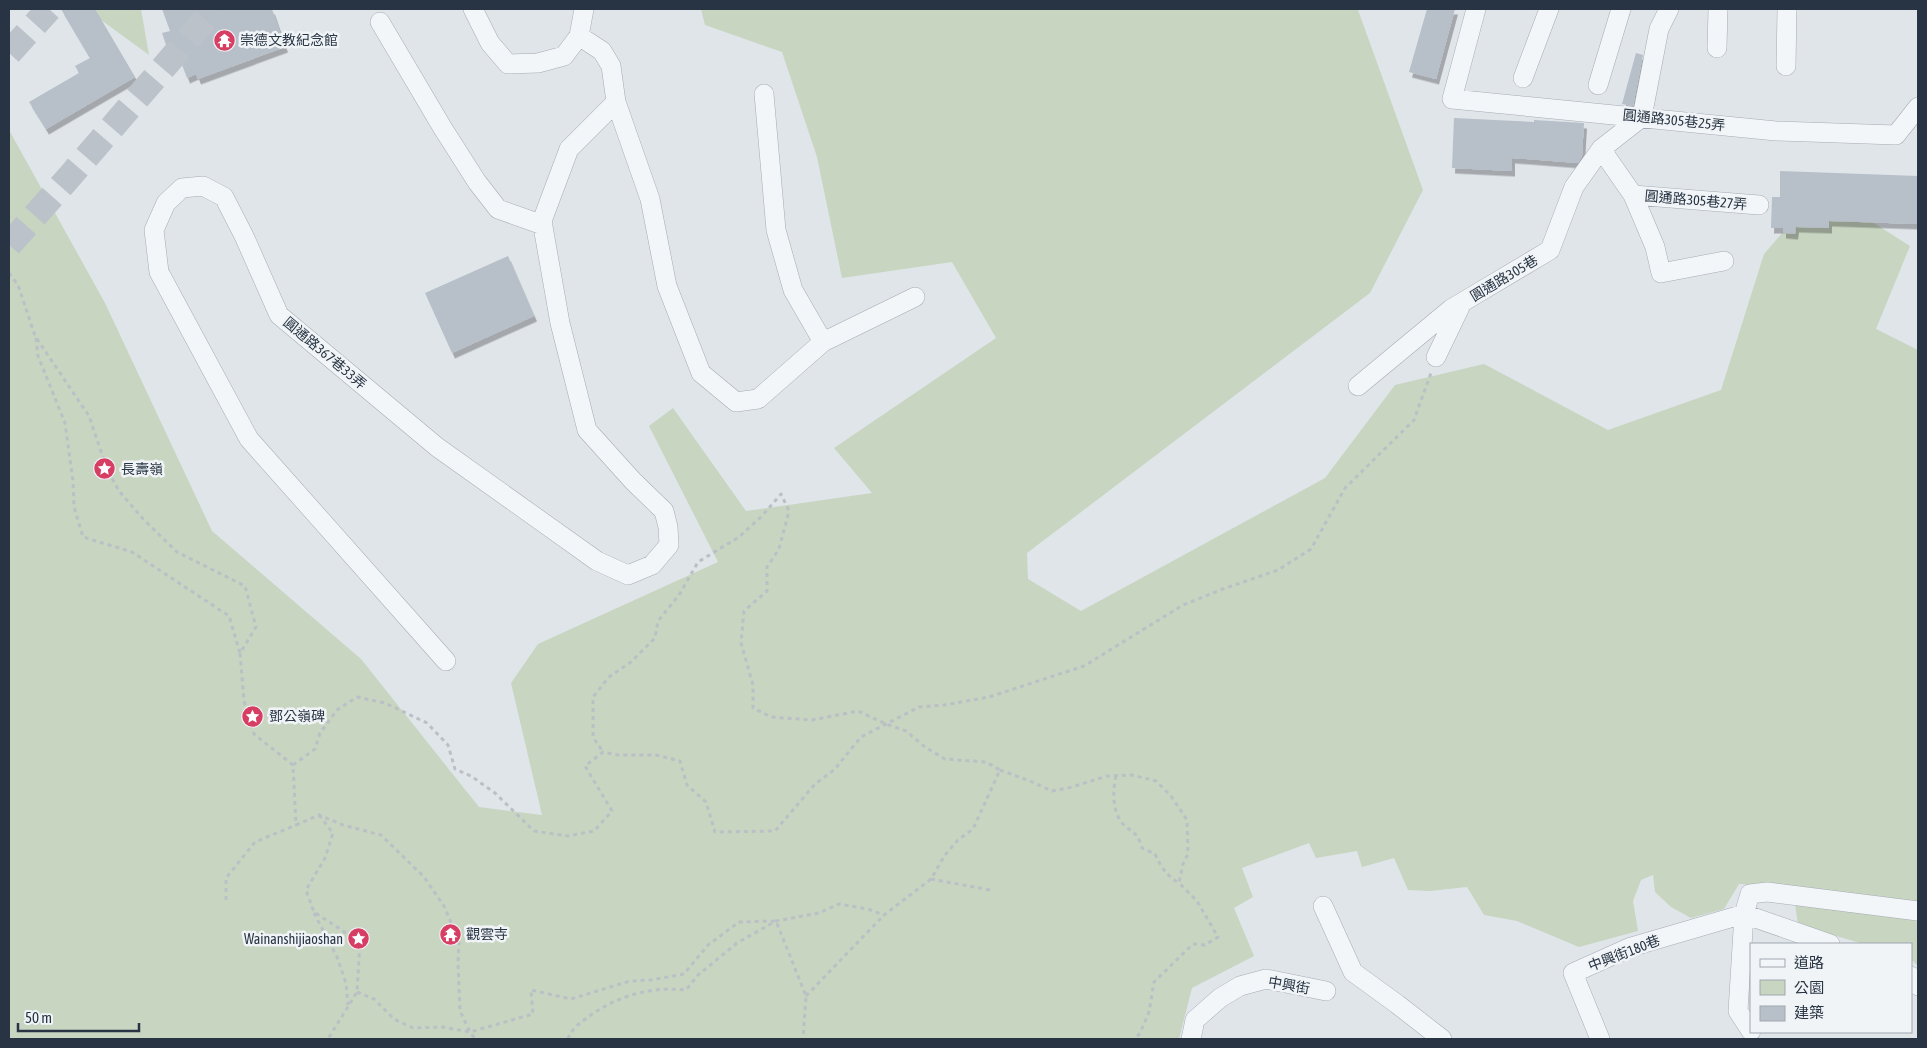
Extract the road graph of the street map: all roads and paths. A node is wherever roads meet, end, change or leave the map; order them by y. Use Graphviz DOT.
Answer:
graph roads {
  1 [pos="474,9"];
  2 [pos="584,9"];
  3 [pos="1476,9"];
  4 [pos="1549,9"];
  5 [pos="1620,9"];
  6 [pos="1669,9"];
  7 [pos="1718,9"];
  8 [pos="1787,9"];
  9 [pos="380,22"];
  10 [pos="579,36"];
  11 [pos="1716,48"];
  12 [pos="1786,66"];
  13 [pos="1523,78"];
  14 [pos="1598,85"];
  15 [pos="764,94"];
  16 [pos="616,102"];
  17 [pos="1918,107"];
  18 [pos="1642,117"];
  19 [pos="1601,149"];
  20 [pos="1633,195"];
  21 [pos="1759,205"];
  22 [pos="543,225"];
  23 [pos="1724,261"];
  24 [pos="9,273"];
  25 [pos="915,297"];
  26 [pos="1457,306"];
  27 [pos="35,336"];
  28 [pos="823,342"];
  29 [pos="1436,356"];
  30 [pos="1358,386"];
  31 [pos="240,653"];
  32 [pos="446,661"];
  33 [pos="886,724"];
  34 [pos="603,752"];
  35 [pos="294,765"];
  36 [pos="1000,770"];
  37 [pos="1116,776"];
  38 [pos="319,815"];
  39 [pos="296,825"];
  40 [pos="931,879"];
  41 [pos="1179,883"];
  42 [pos="990,890"];
  43 [pos="226,900"];
  44 [pos="1323,906"];
  45 [pos="1918,911"];
  46 [pos="314,912"];
  47 [pos="1744,914"];
  48 [pos="884,915"];
  49 [pos="776,921"];
  50 [pos="1827,943"];
  51 [pos="356,992"];
  52 [pos="1326,992"];
  53 [pos="806,996"];
  54 [pos="348,1006"];
  55 [pos="1750,1029"];
  56 [pos="470,1032"];
  57 [pos="328,1039"];
  58 [pos="475,1039"];
  59 [pos="568,1039"];
  60 [pos="803,1039"];
  61 [pos="1135,1039"];
  62 [pos="1191,1039"];
  63 [pos="1442,1039"];
  64 [pos="1600,1039"];
  1 -- 10 [label="street"];
  2 -- 10 [label="street"];
  3 -- 18 [label="street, 圓通路305巷25弄"];
  4 -- 13 [label="street"];
  5 -- 14 [label="street"];
  6 -- 18 [label="street"];
  7 -- 11 [label="street"];
  8 -- 12 [label="street"];
  9 -- 22 [label="street"];
  10 -- 16 [label="street"];
  15 -- 28 [label="street"];
  16 -- 22 [label="street, 圓通路367巷33弄"];
  16 -- 28 [label="street"];
  17 -- 18 [label="street, 圓通路305巷25弄"];
  18 -- 19 [label="street, 圓通路305巷"];
  19 -- 20 [label="street"];
  19 -- 26 [label="street, 圓通路305巷"];
  20 -- 21 [label="street, 圓通路305巷27弄"];
  20 -- 23 [label="street"];
  22 -- 32 [label="street, 圓通路367巷33弄"];
  24 -- 27 [label="path"];
  25 -- 28 [label="street"];
  26 -- 29 [label="street"];
  26 -- 30 [label="street, 圓通路305巷"];
  27 -- 31 [label="path"];
  27 -- 31 [label="path"];
  29 -- 33 [label="path"];
  31 -- 35 [label="path"];
  33 -- 34 [label="path"];
  33 -- 34 [label="path"];
  33 -- 36 [label="path"];
  34 -- 35 [label="path"];
  35 -- 39 [label="path"];
  36 -- 37 [label="path"];
  36 -- 40 [label="path"];
  37 -- 41 [label="path"];
  37 -- 41 [label="path"];
  38 -- 39 [label="path"];
  38 -- 46 [label="path"];
  38 -- 56 [label="path"];
  39 -- 43 [label="path"];
  40 -- 42 [label="path"];
  40 -- 48 [label="path"];
  41 -- 61 [label="path"];
  44 -- 63 [label="street"];
  45 -- 47 [label="street"];
  46 -- 51 [label="path"];
  46 -- 54 [label="path"];
  47 -- 50 [label="street"];
  47 -- 55 [label="street"];
  47 -- 64 [label="street, 中興街180巷"];
  48 -- 49 [label="path"];
  48 -- 53 [label="path"];
  49 -- 53 [label="path"];
  49 -- 56 [label="path"];
  49 -- 59 [label="path"];
  51 -- 54 [label="path"];
  51 -- 56 [label="path"];
  52 -- 62 [label="street, 中興街"];
  53 -- 60 [label="path"];
  54 -- 57 [label="path"];
  56 -- 58 [label="path"];
}
